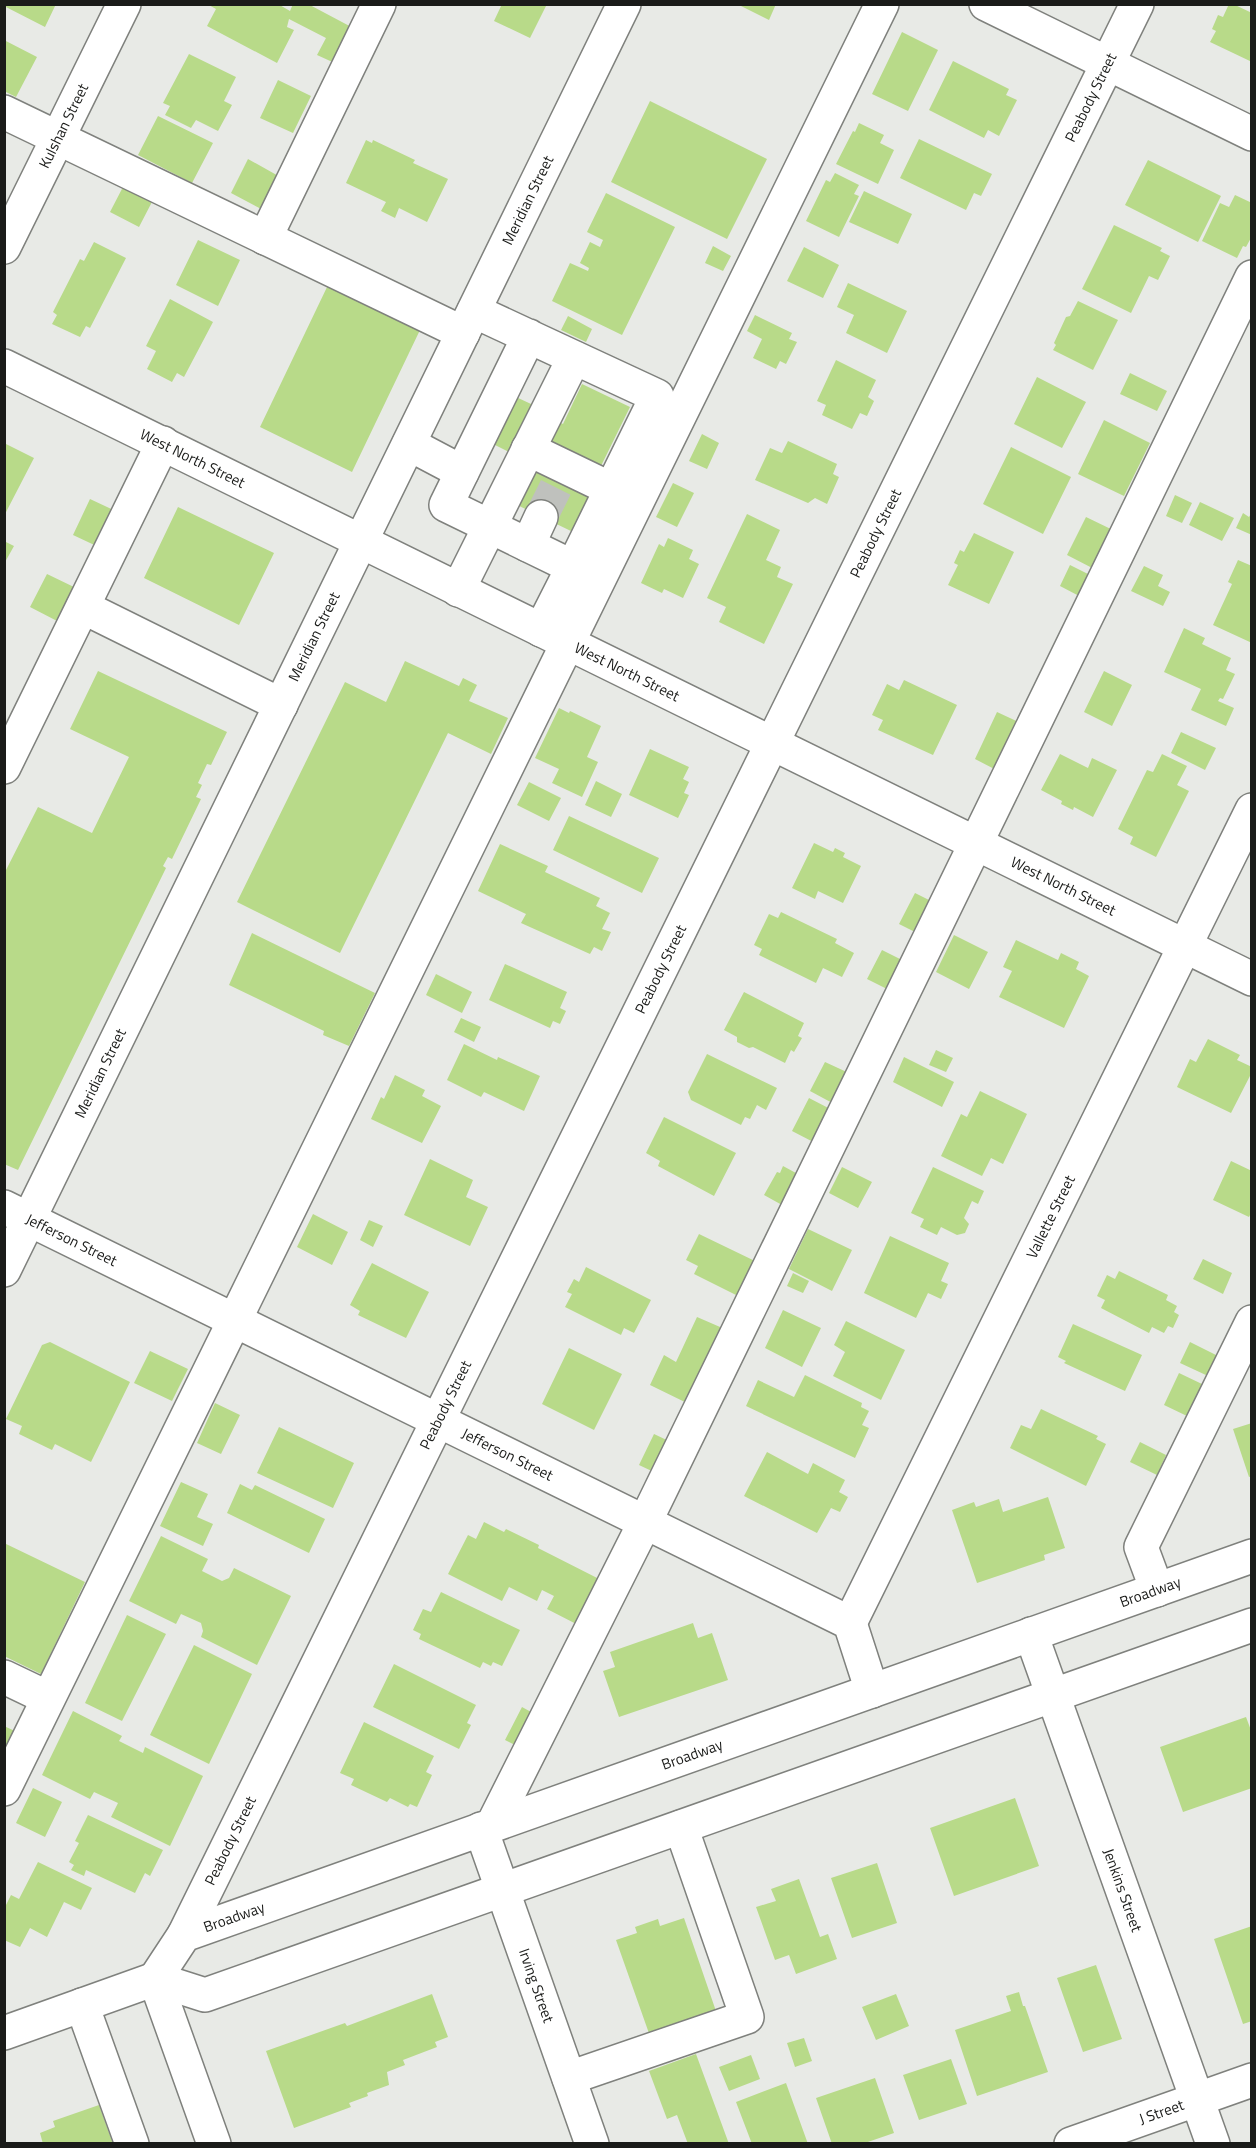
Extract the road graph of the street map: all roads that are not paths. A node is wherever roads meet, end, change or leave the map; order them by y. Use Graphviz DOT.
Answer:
graph roads {
  1 [pos="124,4"];
  2 [pos="379,4"];
  3 [pos="624,4"];
  4 [pos="882,4"];
  5 [pos="986,4"];
  6 [pos="1137,4"];
  7 [pos="1107,64"];
  8 [pos="4,112"];
  9 [pos="1251,134"];
  10 [pos="58,138"];
  11 [pos="265,238"];
  12 [pos="4,247"];
  13 [pos="1251,277"];
  14 [pos="469,322"];
  15 [pos="529,336"];
  16 [pos="574,358"];
  17 [pos="4,366"];
  18 [pos="162,443"];
  19 [pos="409,444"];
  20 [pos="528,449"];
  21 [pos="462,472"];
  22 [pos="611,489"];
  23 [pos="491,527"];
  24 [pos="361,542"];
  25 [pos="573,567"];
  26 [pos="458,590"];
  27 [pos="83,607"];
  28 [pos="554,637"];
  29 [pos="281,705"];
  30 [pos="772,743"];
  31 [pos="4,767"];
  32 [pos="1251,810"];
  33 [pos="975,844"];
  34 [pos="1184,946"];
  35 [pos="1251,980"];
  36 [pos="17,1213"];
  37 [pos="4,1270"];
  38 [pos="234,1321"];
  39 [pos="1251,1322"];
  40 [pos="438,1420"];
  41 [pos="645,1522"];
  42 [pos="1251,1556"];
  43 [pos="1157,1590"];
  44 [pos="850,1623"];
  45 [pos="1251,1625"];
  46 [pos="1032,1634"];
  47 [pos="4,1677"];
  48 [pos="872,1691"];
  49 [pos="1053,1695"];
  50 [pos="48,1698"];
  51 [pos="4,1790"];
  52 [pos="487,1827"];
  53 [pos="681,1827"];
  54 [pos="502,1890"];
  55 [pos="184,1935"];
  56 [pos="155,1979"];
  57 [pos="82,2006"];
  58 [pos="4,2033"];
  59 [pos="569,2078"];
  60 [pos="1251,2080"];
  61 [pos="1197,2099"];
  62 [pos="132,2144"];
  63 [pos="214,2144"];
  64 [pos="592,2144"];
  65 [pos="1071,2144"];
  66 [pos="1213,2144"];
  1 -- 10 [label="street, Kulshan Street"];
  2 -- 11 [label="street"];
  3 -- 14 [label="street, Meridian Street"];
  4 -- 28 [label="street"];
  5 -- 7 [label="street"];
  6 -- 7 [label="street, Peabody Street"];
  7 -- 9 [label="street"];
  7 -- 30 [label="street, Peabody Street"];
  8 -- 10 [label="street"];
  10 -- 11 [label="street"];
  10 -- 12 [label="street, Kulshan Street"];
  11 -- 14 [label="street"];
  13 -- 33 [label="street"];
  14 -- 15 [label="street"];
  14 -- 19 [label="street, Meridian Street"];
  15 -- 16 [label="street"];
  15 -- 21 [label="street"];
  16 -- 20 [label="street"];
  16 -- 22 [label="street"];
  17 -- 18 [label="street, West North Street"];
  18 -- 24 [label="street, West North Street"];
  18 -- 27 [label="street"];
  19 -- 21 [label="street"];
  19 -- 24 [label="street, Meridian Street"];
  20 -- 22 [label="street"];
  20 -- 23 [label="street"];
  21 -- 23 [label="street"];
  22 -- 25 [label="street"];
  23 -- 25 [label="street"];
  23 -- 26 [label="street"];
  24 -- 26 [label="street, West North Street"];
  24 -- 29 [label="street, Meridian Street"];
  25 -- 28 [label="street"];
  26 -- 28 [label="street, West North Street"];
  27 -- 29 [label="street"];
  27 -- 31 [label="street"];
  28 -- 30 [label="street, West North Street"];
  28 -- 38 [label="street"];
  29 -- 36 [label="street, Meridian Street"];
  30 -- 33 [label="street, West North Street"];
  30 -- 40 [label="street, Peabody Street"];
  32 -- 34 [label="street, Vallette Street"];
  33 -- 34 [label="street, West North Street"];
  33 -- 41 [label="street"];
  34 -- 35 [label="street, West North Street"];
  34 -- 44 [label="street, Vallette Street"];
  36 -- 37 [label="street, Meridian Street"];
  36 -- 38 [label="street, Jefferson Street"];
  38 -- 40 [label="street, Jefferson Street"];
  38 -- 50 [label="street"];
  39 -- 43 [label="street"];
  40 -- 41 [label="street, Jefferson Street"];
  40 -- 55 [label="street, Peabody Street"];
  41 -- 44 [label="street, Jefferson Street"];
  41 -- 52 [label="street"];
  42 -- 43 [label="street, Broadway"];
  43 -- 46 [label="street, Broadway"];
  44 -- 48 [label="street"];
  45 -- 49 [label="street"];
  46 -- 48 [label="street, Broadway"];
  46 -- 49 [label="street, Jenkins Street"];
  47 -- 50 [label="street"];
  48 -- 52 [label="street, Broadway"];
  49 -- 53 [label="street"];
  49 -- 61 [label="street, Jenkins Street"];
  50 -- 51 [label="street"];
  52 -- 54 [label="street, Irving Street"];
  52 -- 55 [label="street, Broadway"];
  53 -- 54 [label="street"];
  53 -- 59 [label="street"];
  54 -- 56 [label="street"];
  54 -- 59 [label="street, Irving Street"];
  55 -- 56 [label="street, Broadway"];
  56 -- 57 [label="street"];
  56 -- 63 [label="street"];
  57 -- 58 [label="street"];
  57 -- 62 [label="street"];
  59 -- 64 [label="street, Irving Street"];
  60 -- 61 [label="street, J Street"];
  61 -- 65 [label="street, J Street"];
  61 -- 66 [label="street, Jenkins Street"];
}
